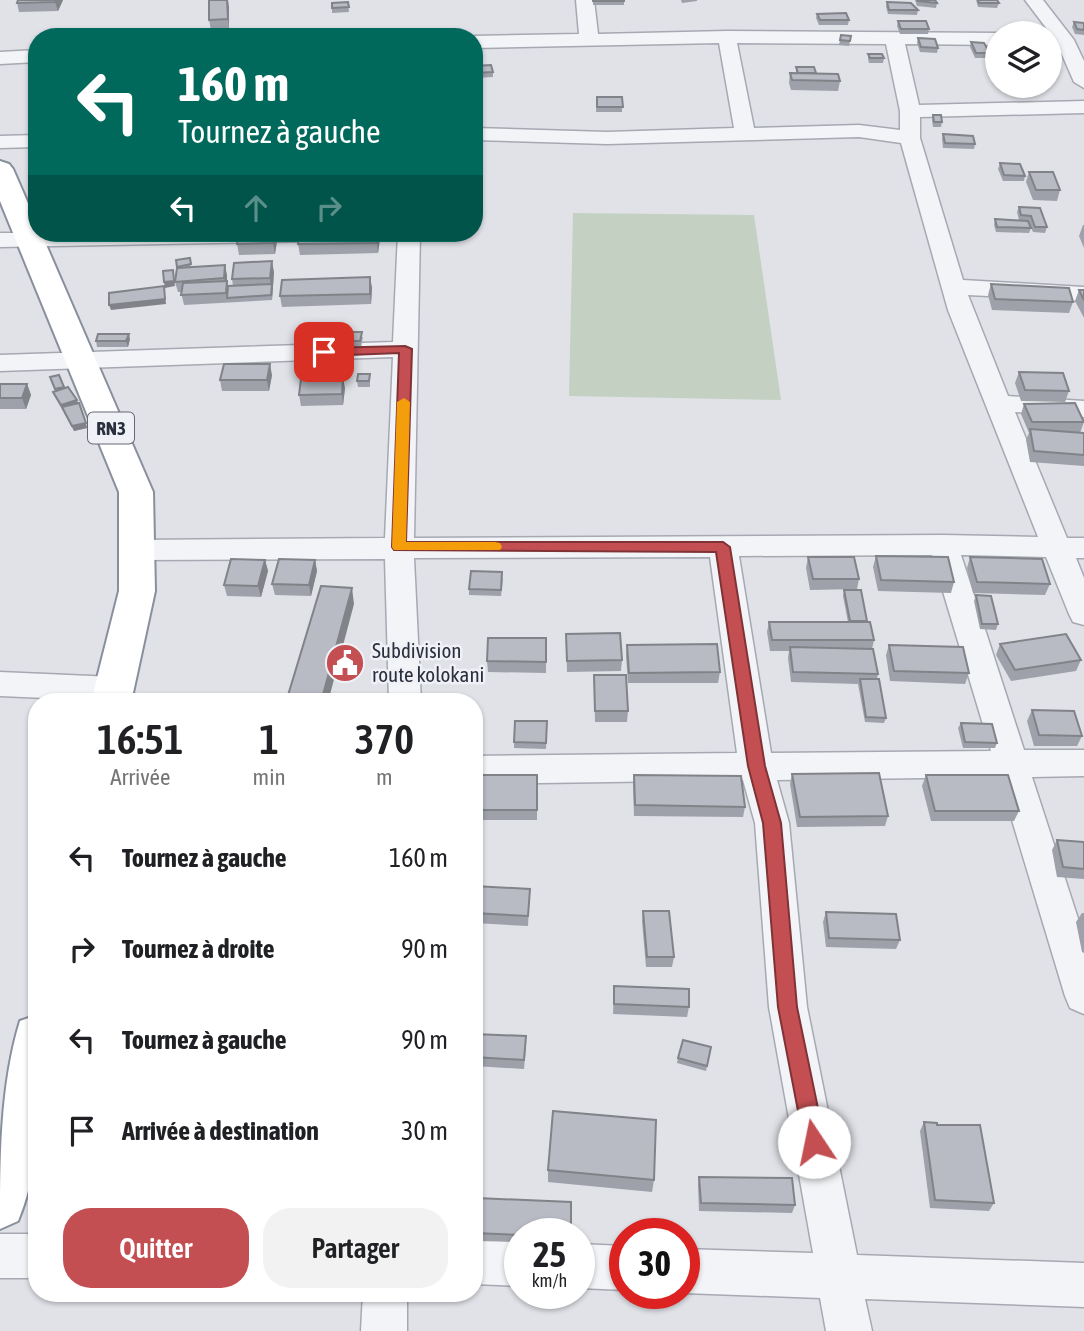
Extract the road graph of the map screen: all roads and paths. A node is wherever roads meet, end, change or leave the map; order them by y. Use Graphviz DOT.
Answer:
graph roads {
  1 [pos="584,0"];
  2 [pos="1034,0"];
  3 [pos="727,37"];
  4 [pos="894,37"];
  5 [pos="985,39"];
  6 [pos="589,40"];
  7 [pos="1066,40"];
  8 [pos="483,42"];
  9 [pos="28,56"];
  10 [pos="0,58"];
  11 [pos="1084,82"];
  12 [pos="1084,107"];
  13 [pos="910,111"];
  14 [pos="483,134"];
  15 [pos="745,134"];
  16 [pos="910,138"];
  17 [pos="28,141"];
  18 [pos="0,142"];
  19 [pos="0,169"];
  20 [pos="15,240"];
  21 [pos="410,242"];
  22 [pos="953,287"];
  23 [pos="1084,294"];
  24 [pos="405,349"];
  25 [pos="82,360"];
  26 [pos="0,363"];
  27 [pos="998,403"];
  28 [pos="1084,409"];
  29 [pos="943,545"];
  30 [pos="399,547"];
  31 [pos="723,547"];
  32 [pos="1070,548"];
  33 [pos="137,550"];
  34 [pos="1084,614"];
  35 [pos="0,684"];
  36 [pos="92,693"];
  37 [pos="113,693"];
  38 [pos="405,693"];
  39 [pos="1084,763"];
  40 [pos="1010,764"];
  41 [pos="756,766"];
  42 [pos="483,770"];
  43 [pos="1084,996"];
  44 [pos="28,1077"];
  45 [pos="0,1203"];
  46 [pos="0,1256"];
  47 [pos="28,1256"];
  48 [pos="483,1262"];
  49 [pos="504,1263"];
  50 [pos="700,1272"];
  51 [pos="841,1277"];
  52 [pos="1084,1285"];
  53 [pos="386,1302"];
  54 [pos="384,1331"];
  55 [pos="849,1331"];
  1 -- 6 [label="street"];
  2 -- 7 [label="street"];
  3 -- 4 [label="street"];
  3 -- 6 [label="street"];
  3 -- 15 [label="street"];
  4 -- 5 [label="street"];
  4 -- 13 [label="street"];
  6 -- 8 [label="street"];
  7 -- 11 [label="street"];
  9 -- 10 [label="street"];
  12 -- 13 [label="street"];
  13 -- 16 [label="street"];
  14 -- 15 [label="street"];
  15 -- 16 [label="street"];
  16 -- 22 [label="street"];
  17 -- 18 [label="street"];
  19 -- 20 [label="highway, RN3"];
  20 -- 25 [label="highway, RN3"];
  21 -- 24 [label="street"];
  22 -- 23 [label="street"];
  22 -- 27 [label="street"];
  24 -- 25 [label="street"];
  24 -- 30 [label="street"];
  25 -- 26 [label="street"];
  25 -- 33 [label="highway, RN3"];
  27 -- 28 [label="street"];
  27 -- 32 [label="street"];
  29 -- 31 [label="street"];
  29 -- 32 [label="street"];
  29 -- 40 [label="street"];
  30 -- 31 [label="street"];
  30 -- 33 [label="street"];
  30 -- 38 [label="street"];
  31 -- 41 [label="street"];
  32 -- 34 [label="street"];
  33 -- 37 [label="highway, RN3"];
  35 -- 36 [label="street"];
  39 -- 40 [label="street"];
  40 -- 41 [label="street"];
  40 -- 43 [label="street"];
  41 -- 42 [label="street"];
  41 -- 51 [label="street"];
  44 -- 45 [label="highway"];
  46 -- 47 [label="street"];
  48 -- 49 [label="street"];
  50 -- 51 [label="street"];
  51 -- 52 [label="street"];
  51 -- 55 [label="street"];
  53 -- 54 [label="street"];
}
